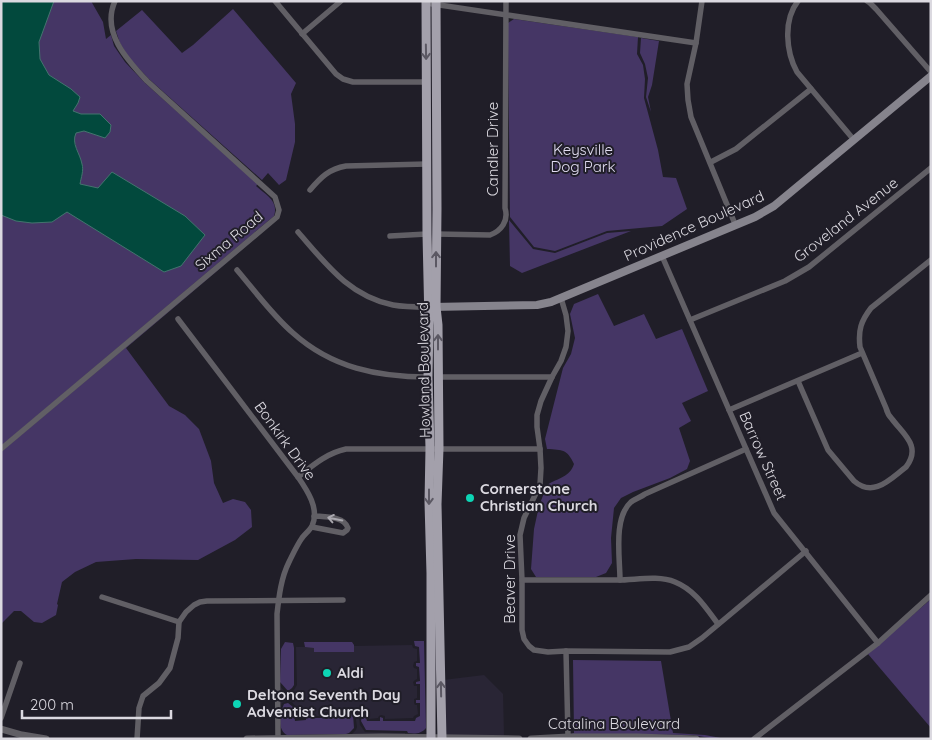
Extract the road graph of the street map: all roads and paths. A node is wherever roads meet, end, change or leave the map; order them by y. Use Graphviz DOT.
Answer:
graph roads {
  1 [pos="115,1"];
  2 [pos="274,1"];
  3 [pos="340,1"];
  4 [pos="506,1"];
  5 [pos="702,1"];
  6 [pos="798,1"];
  7 [pos="867,1"];
  8 [pos="431,3"];
  9 [pos="506,15"];
  10 [pos="302,34"];
  11 [pos="696,43"];
  12 [pos="931,72"];
  13 [pos="931,76"];
  14 [pos="427,82"];
  15 [pos="811,89"];
  16 [pos="854,140"];
  17 [pos="711,162"];
  18 [pos="427,164"];
  19 [pos="931,168"];
  20 [pos="310,190"];
  21 [pos="736,224"];
  22 [pos="298,232"];
  23 [pos="431,234"];
  24 [pos="390,236"];
  25 [pos="662,256"];
  26 [pos="930,264"];
  27 [pos="237,270"];
  28 [pos="560,298"];
  29 [pos="432,307"];
  30 [pos="178,319"];
  31 [pos="690,320"];
  32 [pos="862,353"];
  33 [pos="552,376"];
  34 [pos="428,377"];
  35 [pos="438,378"];
  36 [pos="798,381"];
  37 [pos="729,410"];
  38 [pos="434,448"];
  39 [pos="1,449"];
  40 [pos="540,449"];
  41 [pos="746,449"];
  42 [pos="298,476"];
  43 [pos="314,516"];
  44 [pos="312,527"];
  45 [pos="806,551"];
  46 [pos="522,580"];
  47 [pos="620,580"];
  48 [pos="931,595"];
  49 [pos="102,597"];
  50 [pos="278,600"];
  51 [pos="343,600"];
  52 [pos="178,622"];
  53 [pos="718,624"];
  54 [pos="878,643"];
  55 [pos="566,651"];
  56 [pos="20,663"];
  57 [pos="1,718"];
  58 [pos="1,729"];
  59 [pos="568,737"];
  60 [pos="38,738"];
  61 [pos="431,738"];
  62 [pos="442,738"];
  63 [pos="46,739"];
  64 [pos="137,739"];
  65 [pos="247,739"];
  66 [pos="278,739"];
  67 [pos="519,739"];
  68 [pos="531,739"];
  69 [pos="696,739"];
  70 [pos="754,739"];
  1 -- 39 [label="street, Sixma Road"];
  2 -- 10 [label="street"];
  3 -- 10 [label="street"];
  4 -- 9 [label="street, Candler Drive"];
  5 -- 11 [label="street"];
  6 -- 15 [label="street"];
  7 -- 12 [label="street"];
  8 -- 9 [label="street"];
  8 -- 14 [label="main road, Howland Boulevard, one-way"];
  8 -- 23 [label="main road, Howland Boulevard"];
  9 -- 11 [label="street"];
  9 -- 23 [label="street, Candler Drive"];
  10 -- 14 [label="street"];
  11 -- 17 [label="street"];
  13 -- 16 [label="main road, Providence Boulevard"];
  14 -- 18 [label="main road, Howland Boulevard"];
  15 -- 16 [label="street"];
  15 -- 17 [label="street"];
  16 -- 21 [label="main road, Providence Boulevard"];
  17 -- 21 [label="street"];
  18 -- 20 [label="street"];
  18 -- 23 [label="main road, Howland Boulevard"];
  19 -- 31 [label="street, Groveland Avenue"];
  21 -- 25 [label="main road, Providence Boulevard"];
  22 -- 29 [label="street"];
  23 -- 24 [label="street, Candler Drive"];
  23 -- 29 [label="main road, Howland Boulevard"];
  25 -- 28 [label="main road, Providence Boulevard"];
  25 -- 31 [label="street, Barrow Street"];
  26 -- 32 [label="street"];
  27 -- 34 [label="street"];
  28 -- 29 [label="main road, Providence Boulevard"];
  28 -- 33 [label="street, Beaver Drive"];
  29 -- 34 [label="main road, Howland Boulevard"];
  35 -- 29 [label="main road, Howland Boulevard, one-way"];
  30 -- 42 [label="street, Bonkirk Drive"];
  31 -- 37 [label="street, Barrow Street"];
  32 -- 36 [label="street"];
  32 -- 36 [label="street"];
  33 -- 35 [label="street"];
  33 -- 40 [label="street, Beaver Drive"];
  34 -- 38 [label="main road, Howland Boulevard"];
  35 -- 38 [label="main road, Howland Boulevard"];
  36 -- 37 [label="street"];
  37 -- 41 [label="street, Barrow Street"];
  38 -- 40 [label="street"];
  38 -- 42 [label="street"];
  38 -- 61 [label="main road, Howland Boulevard, one-way"];
  62 -- 38 [label="main road, Howland Boulevard, one-way"];
  40 -- 46 [label="street, Beaver Drive"];
  41 -- 45 [label="street, Barrow Street"];
  41 -- 47 [label="street"];
  42 -- 43 [label="street, Bonkirk Drive"];
  43 -- 44 [label="street, Bonkirk Drive"];
  44 -- 43 [label="street, one-way"];
  44 -- 50 [label="street, Bonkirk Drive"];
  45 -- 53 [label="street, Beaver Drive"];
  45 -- 54 [label="street, Barrow Street"];
  46 -- 47 [label="street"];
  46 -- 55 [label="street, Beaver Drive"];
  47 -- 53 [label="street"];
  48 -- 54 [label="street"];
  49 -- 52 [label="street"];
  50 -- 51 [label="street"];
  50 -- 52 [label="street"];
  50 -- 66 [label="street, Bonkirk Drive"];
  52 -- 64 [label="street"];
  53 -- 55 [label="street, Beaver Drive"];
  54 -- 70 [label="street"];
  55 -- 59 [label="street"];
  56 -- 57 [label="street"];
  58 -- 60 [label="street"];
  59 -- 68 [label="street, Catalina Boulevard"];
  59 -- 69 [label="street, Catalina Boulevard"];
  60 -- 63 [label="street"];
  61 -- 62 [label="street"];
  61 -- 66 [label="street"];
  62 -- 67 [label="street"];
  65 -- 66 [label="street"];
}
